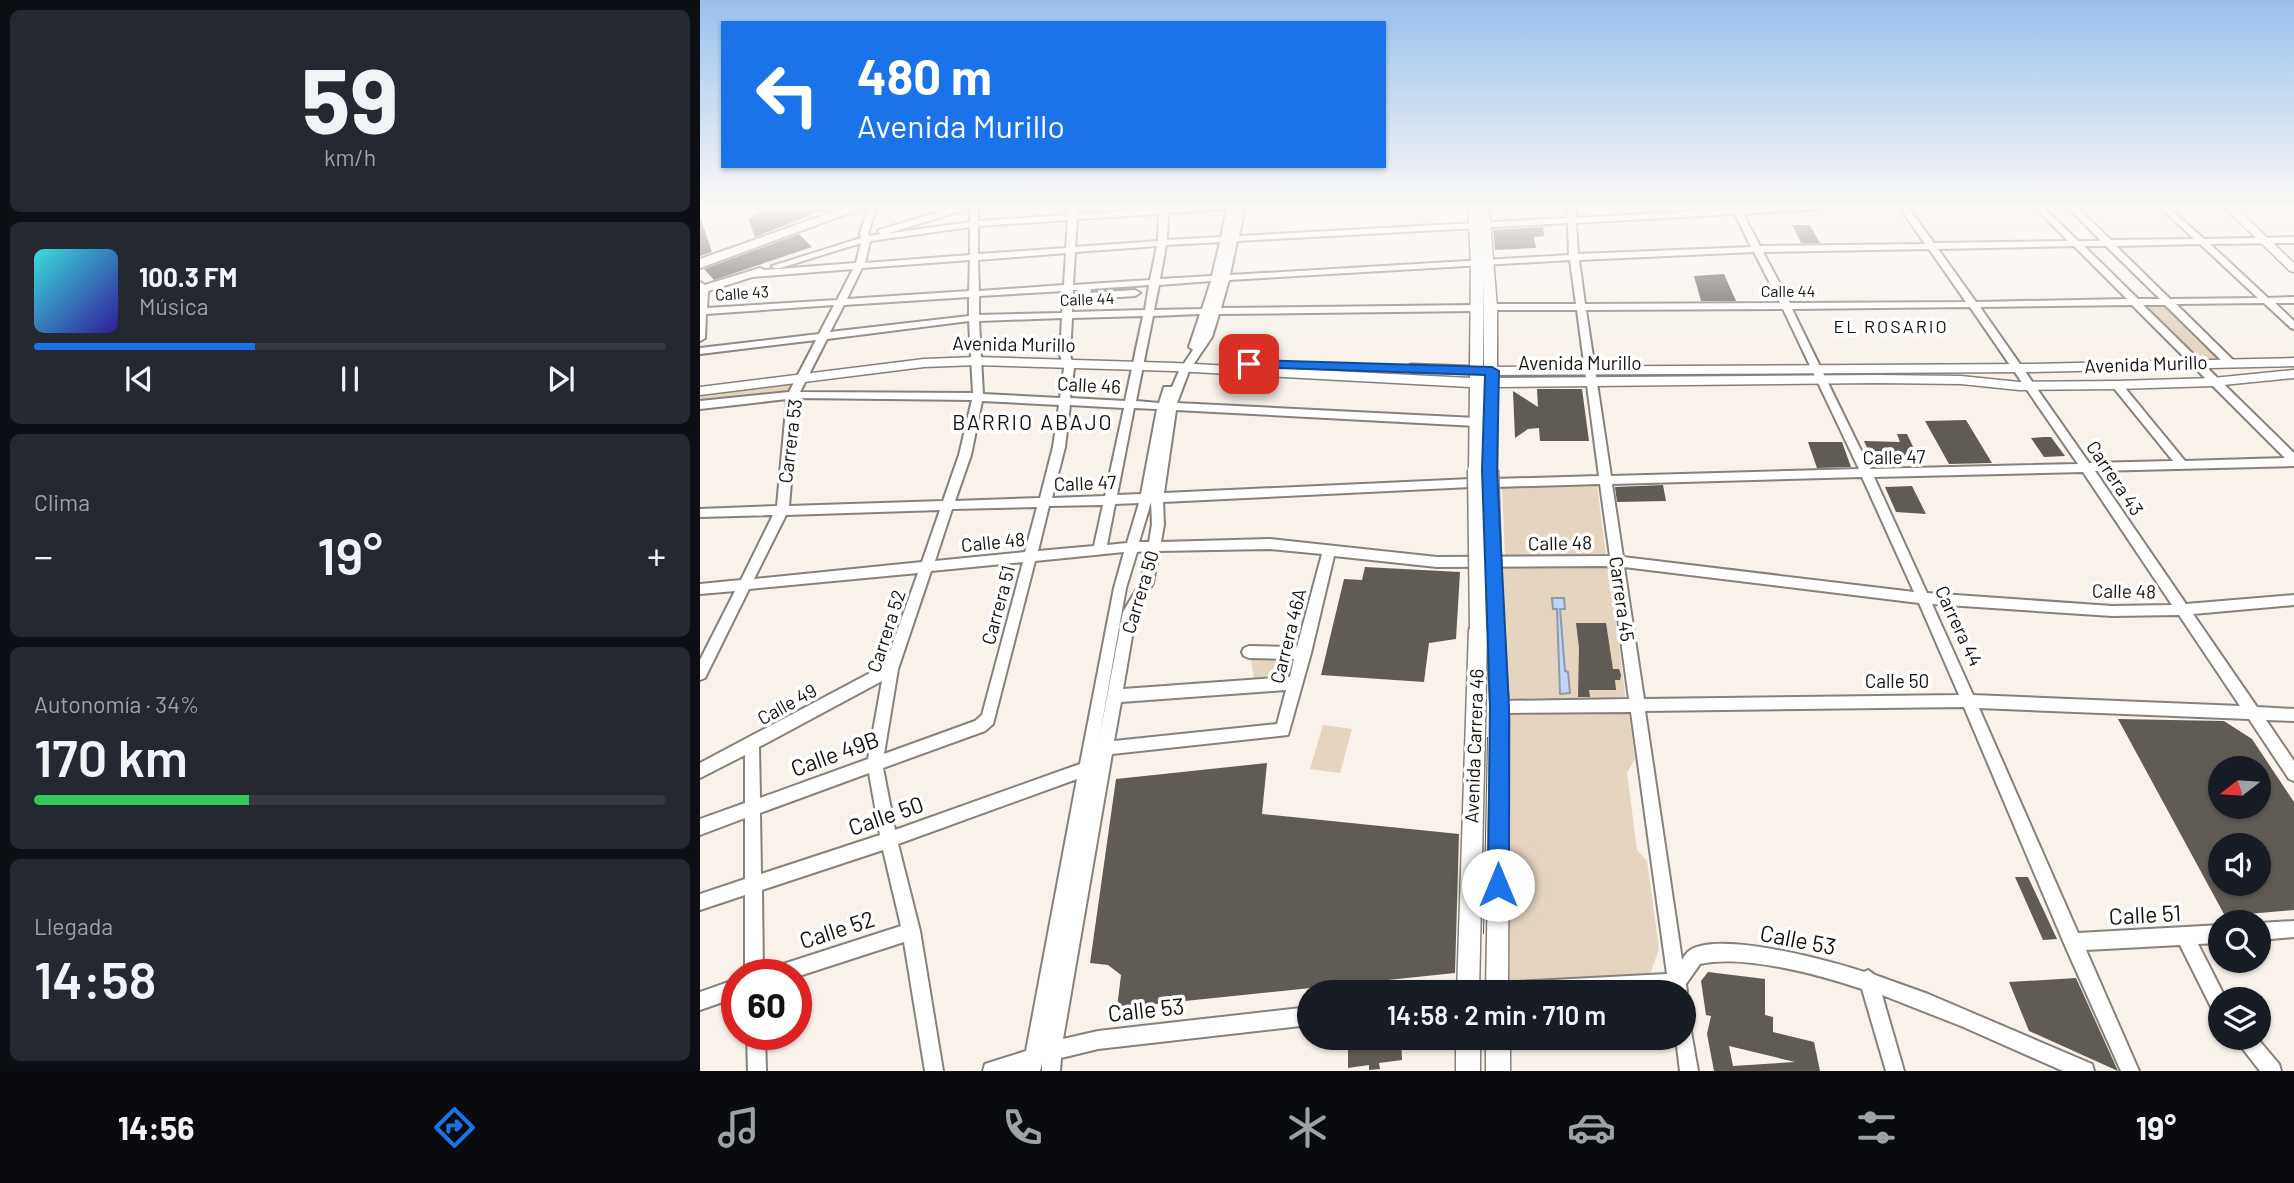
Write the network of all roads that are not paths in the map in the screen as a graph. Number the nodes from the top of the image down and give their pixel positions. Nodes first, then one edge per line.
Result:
1 (722, 256) edge
2 (811, 256) edge
3 (862, 256) edge
4 (975, 256) joint
5 (1072, 256) edge
6 (1159, 256) edge
7 (1225, 256) edge
8 (1483, 256) edge
9 (1597, 256) edge
10 (1760, 256) edge
11 (1939, 256) edge
12 (2089, 256) edge
13 (2123, 256) edge
14 (2218, 256) edge
15 (2281, 256) edge
16 (1574, 257) junction
17 (1484, 262) junction
18 (700, 264) edge
19 (860, 264) junction
20 (2294, 269) edge
21 (752, 274) junction
22 (1220, 279) junction
23 (1154, 283) junction
24 (1087, 285) junction
25 (702, 287) edge
26 (1069, 287) junction
27 (1135, 292) dead end
28 (974, 294) junction
29 (2169, 300) junction
30 (2265, 300) junction
31 (2294, 300) edge
32 (2135, 301) junction
33 (840, 302) junction
34 (1973, 304) junction
35 (1581, 306) junction
36 (1492, 307) junction
37 (1786, 307) junction
38 (1476, 308) junction
39 (702, 311) junction
40 (1210, 311) junction
41 (1149, 312) junction
42 (1069, 315) junction
43 (974, 318) junction
44 (2294, 327) edge
45 (823, 336) junction
46 (700, 338) edge
47 (700, 351) edge
48 (977, 359) junction
49 (1067, 361) junction
50 (2294, 362) edge
51 (1140, 363) junction
52 (2231, 364) junction
53 (1184, 365) junction
54 (2196, 365) junction
55 (2018, 368) junction
56 (1820, 373) junction
57 (804, 374) junction
58 (2294, 374) edge
59 (1475, 377) junction
60 (1591, 377) junction
61 (1492, 382) junction
62 (2213, 382) junction
63 (2117, 385) junction
64 (700, 386) edge
65 (2031, 386) junction
66 (700, 391) edge
67 (793, 395) junction
68 (978, 397) junction
69 (1064, 400) junction
70 (1131, 404) junction
71 (700, 405) edge
72 (1167, 406) junction
73 (1476, 422) junction
74 (2294, 461) edge
75 (2183, 466) junction
76 (2085, 469) junction
77 (1483, 472) junction
78 (1868, 475) junction
79 (1605, 480) junction
80 (1152, 498) junction
81 (1110, 500) junction
82 (1044, 502) junction
83 (947, 505) junction
84 (783, 508) junction
85 (700, 513) edge
86 (1137, 531) junction
87 (1156, 532) junction
88 (1099, 551) junction
89 (1329, 551) junction
90 (1153, 552) junction
91 (1129, 553) junction
92 (1030, 558) junction
93 (1617, 561) junction
94 (1471, 563) junction
95 (1498, 563) junction
96 (928, 568) junction
97 (744, 585) junction
98 (700, 589) edge
99 (1923, 598) junction
100 (2294, 600) edge
101 (2181, 610) junction
102 (1486, 629) junction
103 (1249, 652) dead end
104 (1304, 653) junction
105 (891, 669) junction
106 (700, 674) edge
107 (1499, 674) junction
108 (1476, 677) junction
109 (1296, 683) junction
110 (1115, 696) junction
111 (1970, 701) junction
112 (1637, 705) junction
113 (1500, 707) junction
114 (2253, 714) junction
115 (2294, 715) edge
116 (985, 723) joint
117 (752, 745) junction
118 (1107, 748) junction
119 (875, 763) junction
120 (1086, 769) junction
121 (700, 771) edge
122 (2294, 774) edge
123 (753, 808) junction
124 (700, 827) edge
125 (889, 840) junction
126 (753, 884) junction
127 (700, 902) edge
128 (2294, 929) edge
129 (911, 931) junction
130 (2271, 931) edge
131 (2208, 935) edge
132 (2185, 936) junction
133 (2072, 942) junction
134 (754, 959) edge
135 (812, 964) edge
136 (1868, 979) junction
137 (1468, 980) edge
138 (1497, 980) edge
139 (1676, 980) edge
140 (1681, 980) edge
141 (2210, 987) edge
142 (721, 994) edge
143 (700, 1001) edge
144 (1297, 1017) edge
145 (756, 1050) edge
146 (1468, 1050) edge
147 (1498, 1050) edge
148 (1686, 1050) edge
149 (2255, 1050) edge
150 (1052, 1051) junction
151 (1032, 1064) edge
152 (757, 1071) edge
153 (934, 1071) edge
154 (992, 1071) edge
155 (1051, 1071) edge
156 (1468, 1071) edge
157 (1498, 1071) edge
158 (1689, 1071) edge
159 (1895, 1071) edge
160 (2085, 1071) edge
161 (2130, 1071) edge
162 (2272, 1071) edge

1 - 18 highway
2 - 21 street
3 - 19 street, Carrera 53
4 - 19 street
4 - 28 street, Carrera 52
5 - 26 street, Carrera 51
6 - 23 street
7 - 22 street, Carrera 50
8 - 17 main road, Avenida Carrera 46
9 - 16 street, Calle 43
10 - 37 street, Carrera 44
11 - 34 street, Carrera 43
12 - 32 street
13 - 29 street
14 - 30 street
15 - 20 main road
16 - 17 street, Calle 43
16 - 35 street, Carrera 45
17 - 22 street, Calle 43
17 - 36 main road, Avenida Carrera 46
17 - 38 main road, Avenida Carrera 46
19 - 21 street
19 - 33 street, Carrera 53
21 - 25 street
22 - 23 street, Calle 43
22 - 40 street, Carrera 50
23 - 24 street, Calle 43
23 - 41 street
24 - 26 street, Calle 43
24 - 27 street
25 - 39 street
26 - 28 street, Calle 43
26 - 42 street, Carrera 51
28 - 33 street, Calle 43
28 - 43 street, Carrera 52
29 - 30 street, Calle 44
29 - 32 street, Calle 44
29 - 52 street
30 - 31 street, Calle 44
30 - 44 street
32 - 34 street, Calle 44
32 - 54 street
33 - 39 street, Calle 43
33 - 45 street, Carrera 53
34 - 37 street, Calle 44
34 - 55 street, Carrera 43
35 - 36 street, Calle 44
35 - 37 street, Calle 44
35 - 60 street, Carrera 45
36 - 61 main road, Avenida Carrera 46
37 - 56 street, Carrera 44
38 - 40 street, Calle 44
38 - 59 main road, Avenida Carrera 46
39 - 46 street
40 - 41 street, Calle 44
40 - 53 street, Carrera 50
41 - 42 street, Calle 44
41 - 51 street
42 - 43 street, Calle 44
42 - 49 street, Carrera 51
43 - 45 street, Calle 44
43 - 48 street, Carrera 52
45 - 47 street, Calle 44
45 - 57 street, Carrera 53
48 - 49 main road, Avenida Murillo
48 - 57 main road, Avenida Murillo
48 - 68 street, Carrera 52
49 - 51 main road, Avenida Murillo
49 - 69 street, Carrera 51
50 - 52 main road, Avenida Murillo
51 - 53 main road, Avenida Murillo
51 - 70 street
52 - 54 main road, Avenida Murillo
53 - 59 main road, Avenida Murillo
53 - 72 street, Carrera 50
54 - 55 main road, Avenida Murillo
54 - 62 street
55 - 56 main road, Avenida Murillo
55 - 65 street, Carrera 43
56 - 60 main road, Avenida Murillo
56 - 65 main road, Avenida Murillo
56 - 78 street, Carrera 44
57 - 64 main road, Avenida Murillo
57 - 66 main road, Avenida Murillo
57 - 67 street, Carrera 53
58 - 62 main road, Avenida Murillo
59 - 61 main road, Avenida Murillo
59 - 73 main road, Avenida Carrera 46
60 - 61 main road, Avenida Murillo
60 - 61 main road, Avenida Murillo
60 - 79 street, Carrera 45
61 - 77 main road, Avenida Carrera 46
62 - 63 main road, Avenida Murillo
62 - 74 street
63 - 65 main road, Avenida Murillo
63 - 75 street
65 - 76 street, Carrera 43
67 - 68 street, Calle 46
67 - 71 street, Calle 46
67 - 84 street, Carrera 53
68 - 69 street, Calle 46
68 - 83 street, Carrera 52
69 - 70 street, Calle 46
69 - 82 street, Carrera 51
70 - 72 street, Calle 46
70 - 81 street
72 - 73 street, Calle 46
72 - 80 street, Carrera 50
73 - 77 main road, Avenida Carrera 46
74 - 75 street, Calle 47
75 - 76 street, Calle 47
76 - 78 street, Calle 47
76 - 101 street, Carrera 43
77 - 79 street, Calle 47
77 - 80 street, Calle 47
77 - 94 street
77 - 95 street
77 - 102 main road, Avenida Carrera 46, bridge
78 - 79 street, Calle 47
78 - 99 street, Carrera 44
79 - 93 street, Carrera 45
80 - 81 street, Calle 47
80 - 86 street, Carrera 50
80 - 87 street, Carrera 50
81 - 82 street, Calle 47
81 - 88 street
82 - 83 street, Calle 47
82 - 92 street, Carrera 51
83 - 84 street, Calle 47
83 - 96 street, Carrera 52
84 - 85 street, Calle 47
84 - 97 street, Carrera 53
86 - 87 street
86 - 91 street, Carrera 50
87 - 90 street, Carrera 50
88 - 91 street, Calle 48
88 - 92 street, Calle 48
89 - 90 street, Calle 48
89 - 94 street, Calle 48
89 - 104 street, Carrera 46A
90 - 91 street, Calle 48
90 - 110 street, Carrera 50
91 - 120 street, Carrera 50
92 - 96 street, Calle 48
92 - 116 street, Carrera 51
93 - 95 street, Calle 48
93 - 99 street, Calle 48
93 - 112 street, Carrera 45
94 - 95 street, Calle 48
94 - 108 street
95 - 107 street
96 - 97 street, Calle 48
96 - 105 street, Carrera 52
97 - 98 street, Calle 48
97 - 106 street, Carrera 53
99 - 101 street, Calle 48
99 - 111 street, Carrera 44
100 - 101 street, Calle 48
101 - 114 street, Carrera 43
102 - 107 main road, Avenida Carrera 46
102 - 108 main road, Avenida Carrera 46
103 - 104 street
104 - 109 street, Carrera 46A
105 - 117 street, Calle 49
105 - 119 street, Carrera 52
107 - 113 main road, Avenida Carrera 46
108 - 137 main road, Avenida Carrera 46
109 - 110 street
109 - 118 street, Carrera 46A
110 - 118 street, Carrera 50
111 - 112 street, Calle 50
111 - 114 street, Calle 50
111 - 133 street, Carrera 44
112 - 113 street, Calle 50
112 - 139 street, Carrera 45
113 - 138 main road, Avenida Carrera 46
114 - 115 street, Calle 50
114 - 122 street, Carrera 43
116 - 119 street, Calle 49B
117 - 121 street, Calle 49
117 - 123 street
118 - 150 street, Carrera 50
119 - 123 street, Calle 49B
119 - 125 street, Carrera 52
120 - 125 street, Calle 50
120 - 151 street, Carrera 50
123 - 124 street, Calle 49B
123 - 126 street
125 - 126 street, Calle 50
125 - 129 street, Carrera 52
126 - 127 street, Calle 50
126 - 134 street
128 - 130 street
129 - 135 street, Calle 52
129 - 153 street, Carrera 52
131 - 132 street, Calle 51
132 - 133 street, Calle 51
132 - 141 street
133 - 161 street, Carrera 44
136 - 140 street, Calle 53
136 - 159 street
136 - 160 street, Calle 53
142 - 143 street
144 - 150 street, Calle 53
145 - 152 street
146 - 156 main road
147 - 157 main road
148 - 158 street
149 - 162 street
150 - 151 street, Calle 53
150 - 155 street, Carrera 50
151 - 154 street, Calle 53

